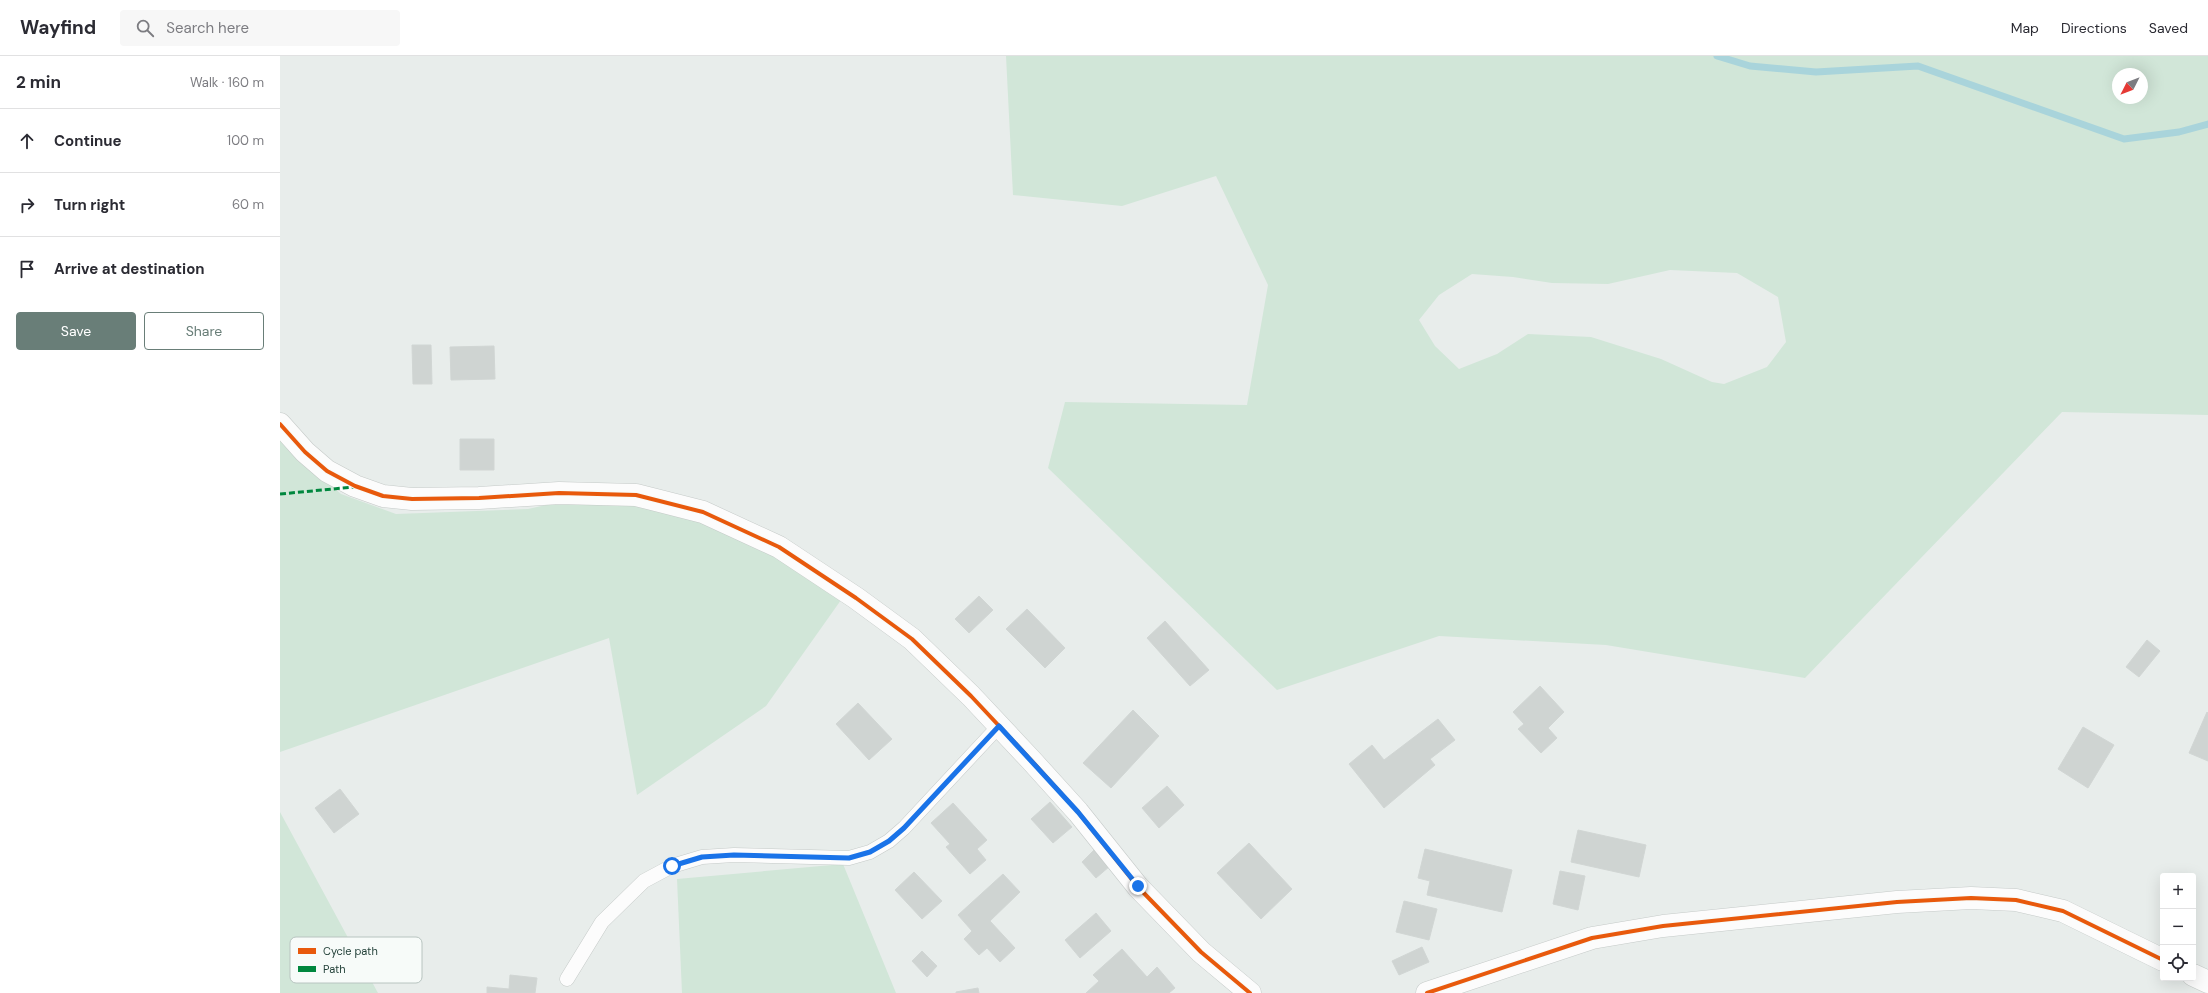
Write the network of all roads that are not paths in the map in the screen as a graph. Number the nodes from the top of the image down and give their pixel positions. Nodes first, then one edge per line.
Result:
1 (280, 424) edge
2 (999, 726) junction
3 (2160, 959) edge
4 (2196, 976) edge
5 (567, 979) dead end
6 (2208, 982) edge
7 (1250, 993) edge
8 (1426, 993) edge

1 - 2 street
2 - 5 lane
2 - 7 street
3 - 8 street
4 - 6 street

